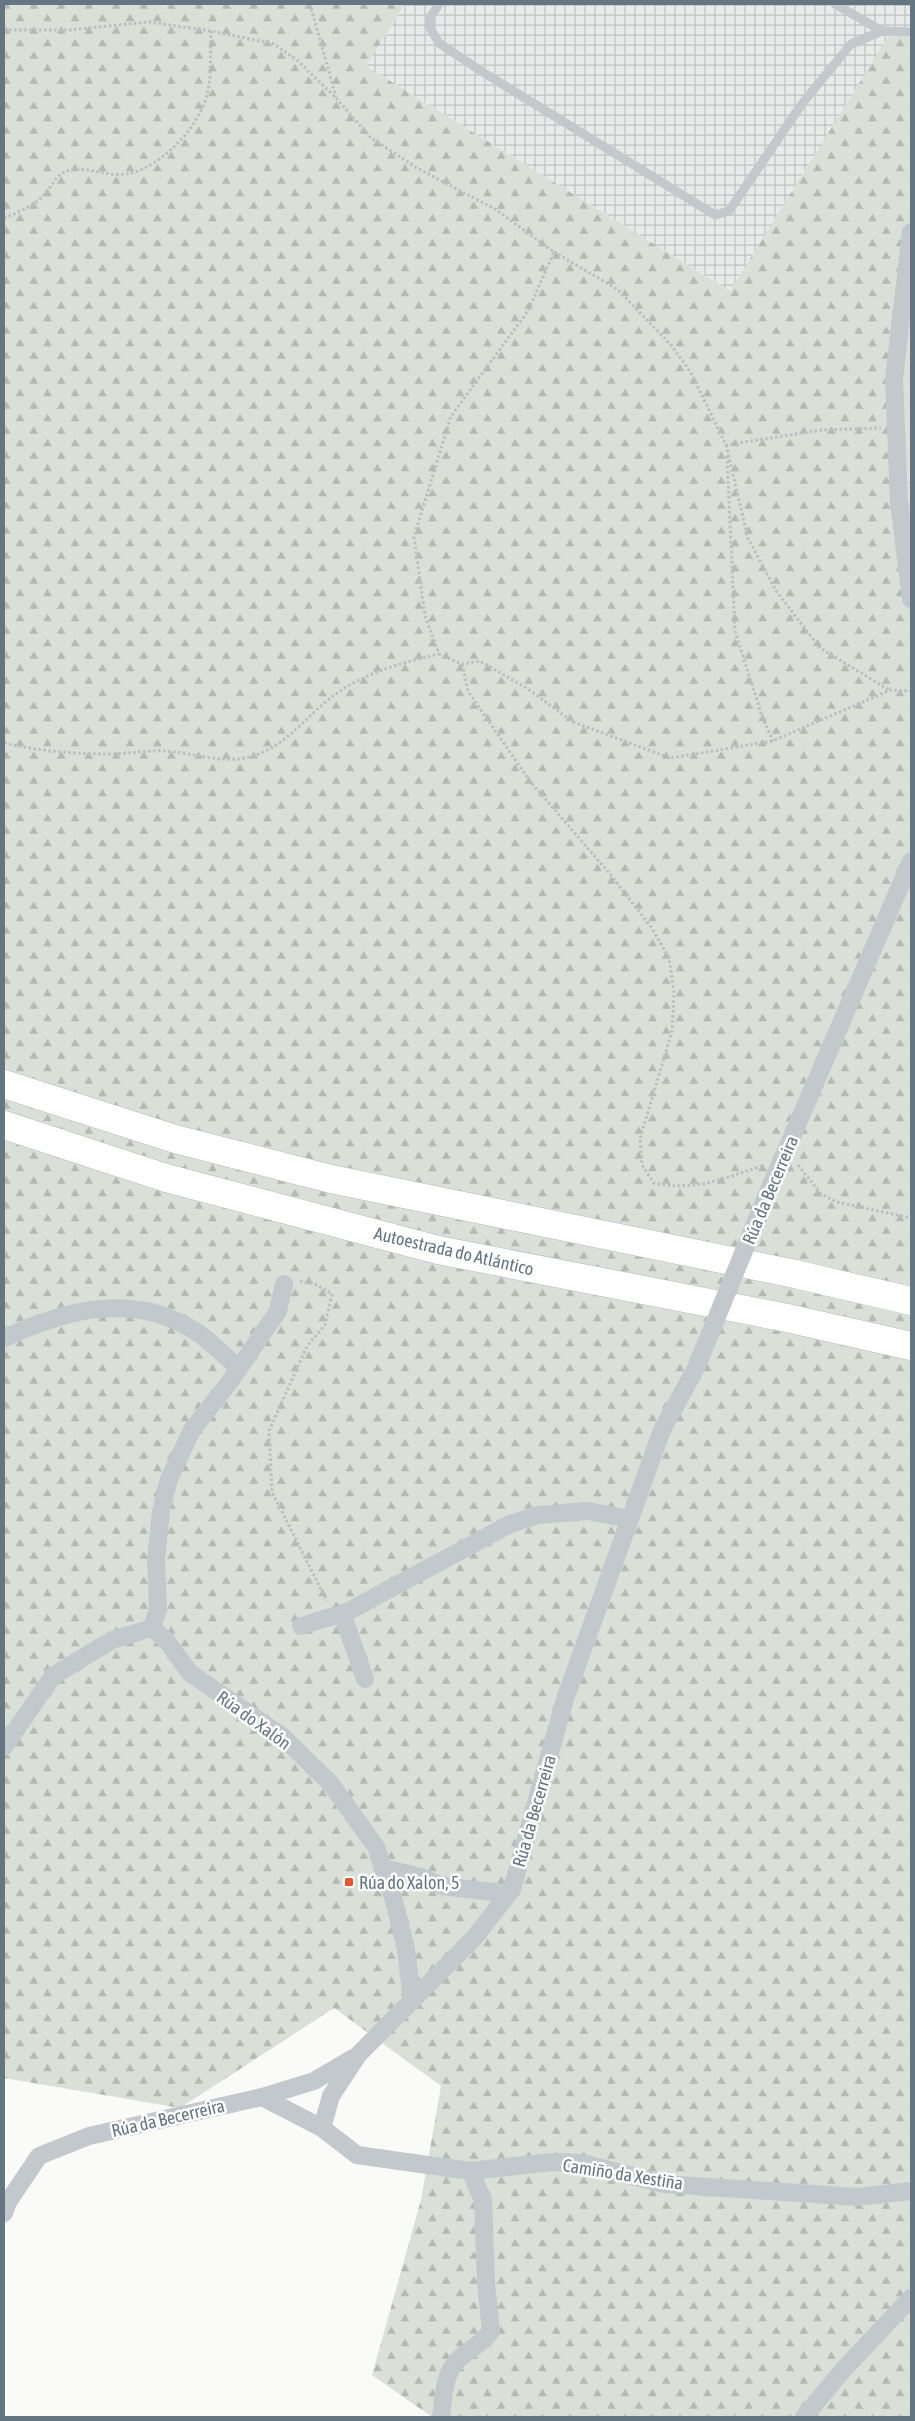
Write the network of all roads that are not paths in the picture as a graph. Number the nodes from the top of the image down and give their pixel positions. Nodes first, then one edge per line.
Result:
1 (439, 4) edge
2 (834, 4) edge
3 (882, 31) junction
4 (911, 32) edge
5 (911, 232) edge
6 (911, 599) edge
7 (911, 860) edge
8 (4, 1084) edge
9 (4, 1125) edge
10 (284, 1284) road end
11 (911, 1301) edge
12 (4, 1338) edge
13 (911, 1346) edge
14 (239, 1368) junction
15 (630, 1519) junction
16 (338, 1614) junction
17 (301, 1626) dead end
18 (152, 1628) junction
19 (365, 1678) dead end
20 (4, 1747) edge
21 (383, 1868) junction
22 (508, 1894) junction
23 (412, 2001) junction
24 (358, 2055) junction
25 (262, 2097) junction
26 (322, 2128) junction
27 (470, 2171) junction
28 (911, 2191) edge
29 (4, 2213) edge
30 (911, 2298) edge
31 (441, 2417) edge
32 (804, 2417) edge

1 - 3 lane
2 - 3 lane
3 - 4 lane
5 - 6 street
7 - 15 street, Rúa da Becerreira, bridge
8 - 11 highway
9 - 13 highway, Autoestrada do Atlántico
10 - 14 street
12 - 14 street
14 - 18 street
15 - 16 street
15 - 22 street, Rúa da Becerreira
16 - 17 street
16 - 19 street
18 - 20 street
18 - 21 street, Rúa do Xalón
21 - 22 street
21 - 23 street, Rúa do Xalón
22 - 23 street, Rúa da Becerreira
23 - 24 street, Rúa da Becerreira
24 - 25 street, Rúa da Becerreira
24 - 26 street, Rúa da Becerreira
25 - 26 street, Camiño da Xestiña
25 - 29 street, Rúa da Becerreira
26 - 27 street, Camiño da Xestiña
27 - 28 street, Camiño da Xestiña
27 - 31 street
30 - 32 street

